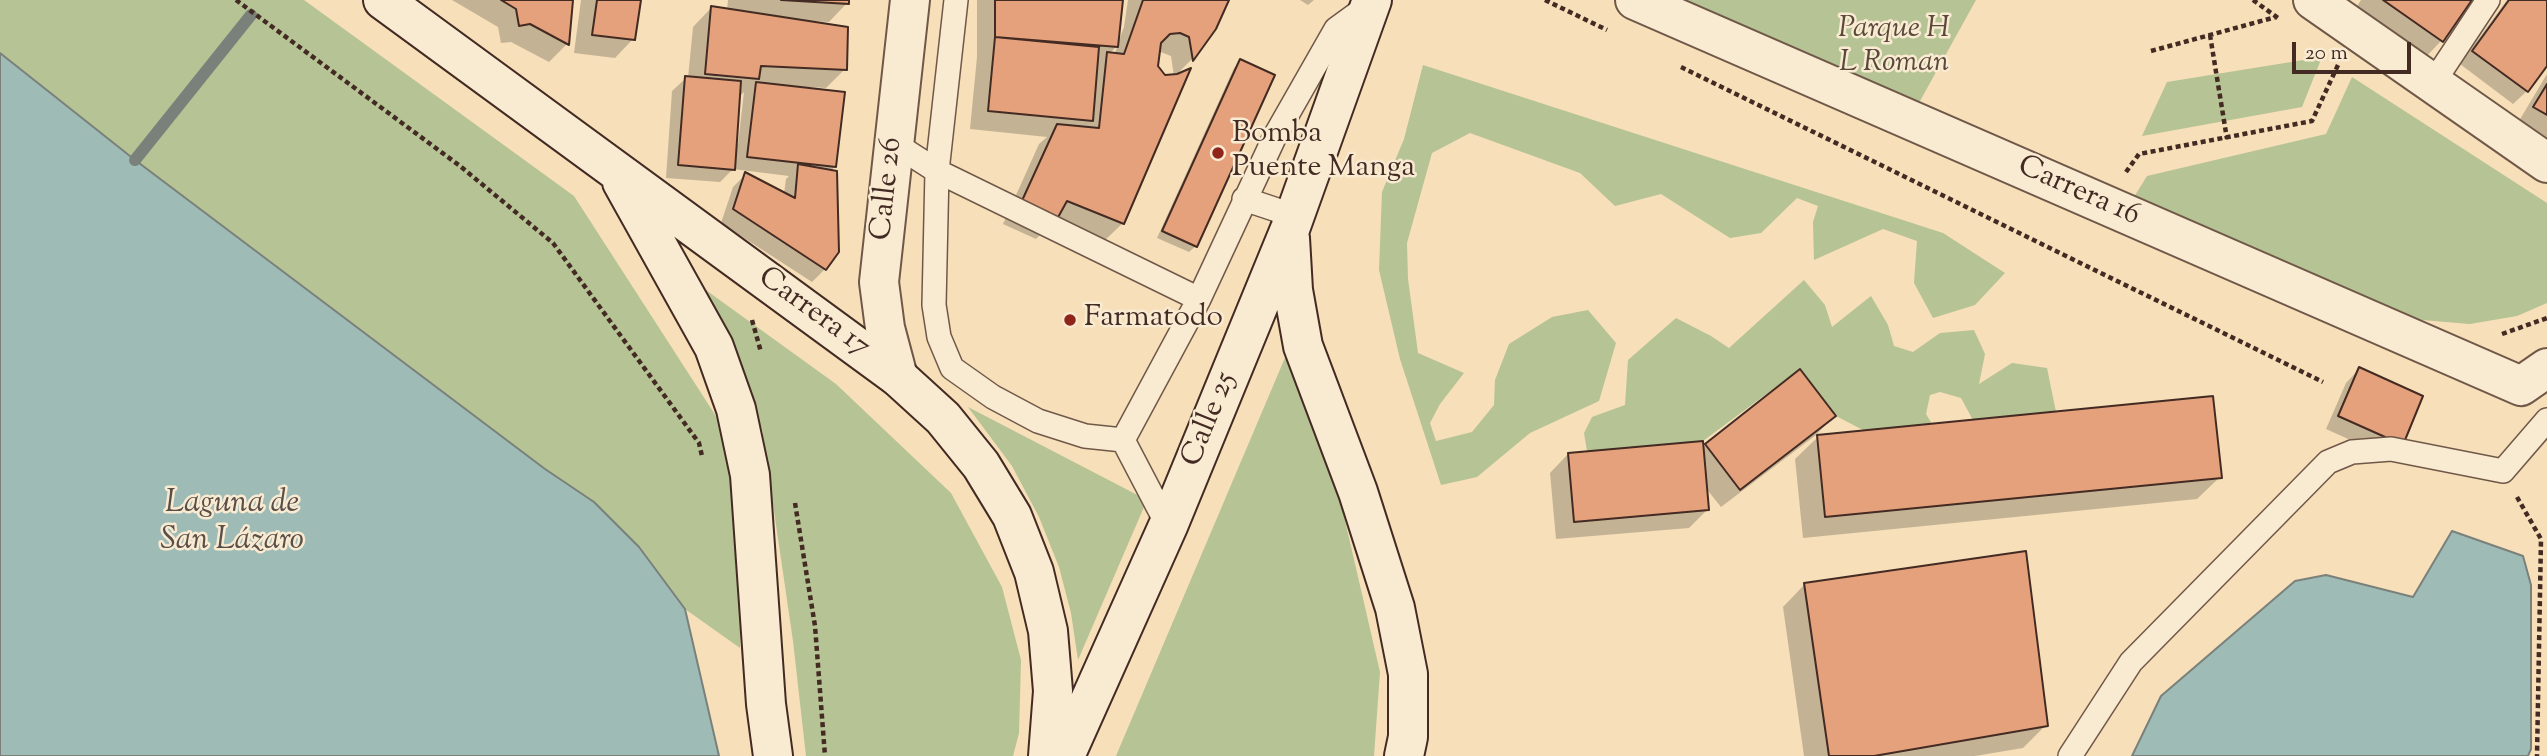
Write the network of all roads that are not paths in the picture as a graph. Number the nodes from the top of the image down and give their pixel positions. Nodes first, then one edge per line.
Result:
1 (383, 0) edge
2 (910, 0) edge
3 (956, 0) edge
4 (1635, 0) edge
5 (2314, 0) edge
6 (2488, 0) edge
7 (1371, 2) edge
8 (2433, 83) junction
9 (895, 144) junction
10 (2547, 163) edge
11 (614, 168) junction
12 (937, 171) junction
13 (1244, 199) junction
14 (1292, 222) junction
15 (1199, 299) junction
16 (898, 377) junction
17 (2534, 377) edge
18 (2547, 420) edge
19 (1123, 440) junction
20 (1168, 526) junction
21 (773, 756) edge
22 (1048, 756) edge
23 (1065, 756) edge
24 (1404, 756) edge
25 (2070, 756) edge

1 - 11 main road, Carrera 17
2 - 9 main road, Calle 26
3 - 12 lane
4 - 17 main road, Carrera 16
5 - 8 main road
6 - 8 lane
7 - 13 lane
7 - 14 main road, Calle 25
8 - 10 main road
9 - 12 lane
9 - 16 main road, Calle 26
11 - 16 main road, Carrera 17
11 - 21 main road
12 - 15 lane
12 - 19 lane
13 - 14 lane
13 - 15 lane
14 - 20 main road, Calle 25
14 - 24 main road
15 - 19 lane
16 - 22 main road, Carrera 17
18 - 25 lane
19 - 20 lane
20 - 23 main road, Calle 25

